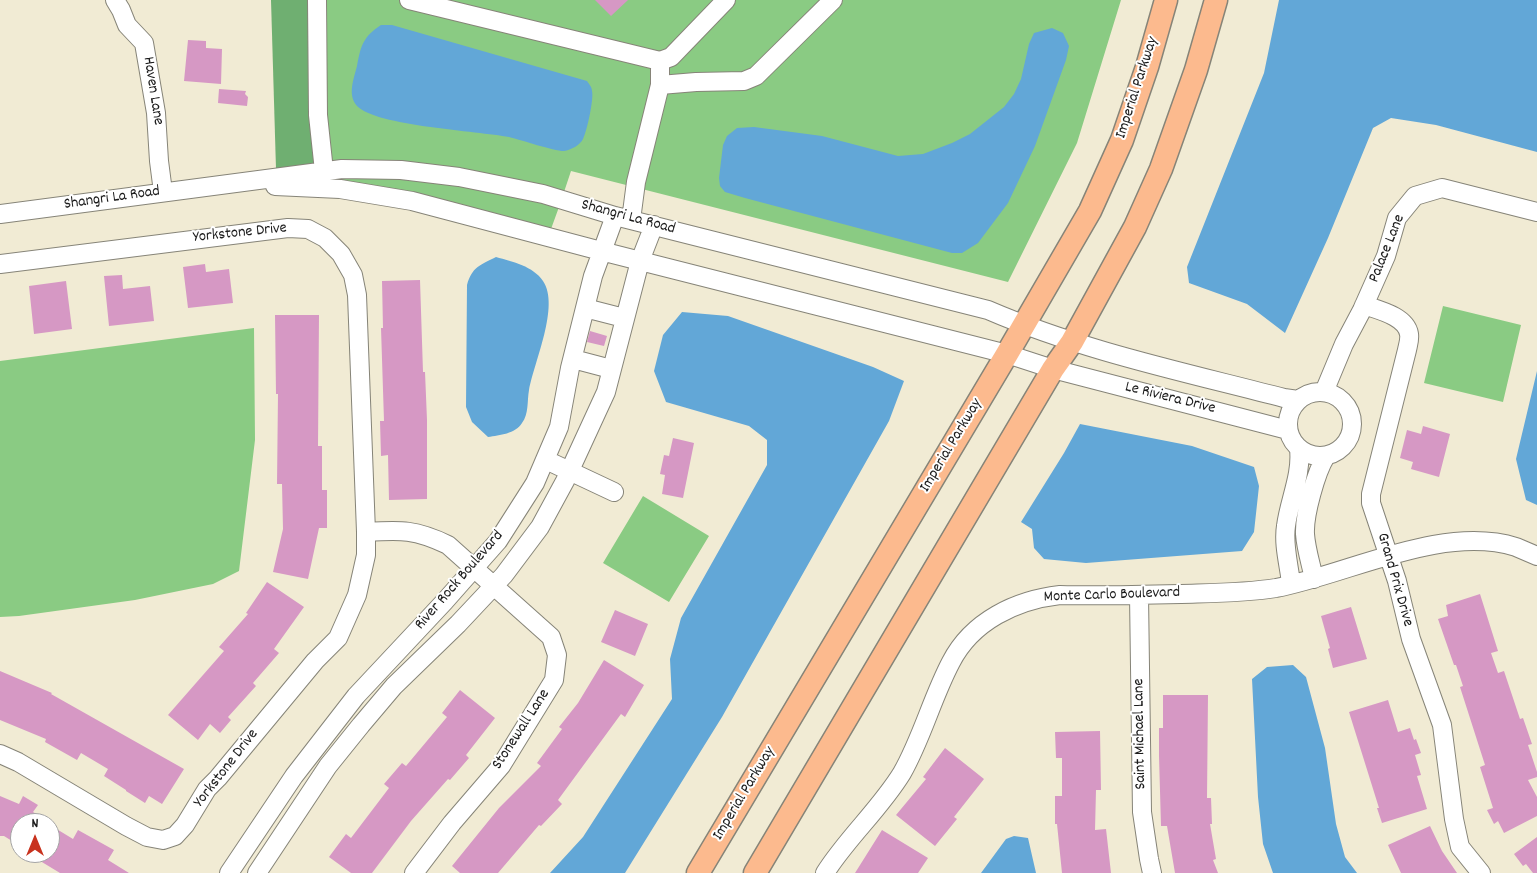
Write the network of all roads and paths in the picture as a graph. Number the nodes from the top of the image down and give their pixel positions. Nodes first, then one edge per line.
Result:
1 (115, 0) edge
2 (317, 0) edge
3 (409, 0) edge
4 (726, 0) edge
5 (833, 0) edge
6 (1166, 0) edge
7 (1216, 0) edge
8 (660, 62) junction
9 (660, 85) junction
10 (324, 172) junction
11 (224, 184) junction
12 (163, 192) junction
13 (1537, 212) edge
14 (0, 214) edge
15 (623, 218) junction
16 (654, 226) junction
17 (601, 251) junction
18 (640, 261) junction
19 (0, 264) edge
20 (1364, 305) junction
21 (585, 308) junction
22 (624, 318) junction
23 (1023, 325) junction
24 (1072, 342) junction
25 (1007, 354) junction
26 (573, 359) junction
27 (611, 369) junction
28 (1053, 369) junction
29 (1255, 391) junction
30 (1324, 392) junction
31 (1298, 400) junction
32 (1247, 419) junction
33 (1288, 430) junction
34 (1299, 450) junction
35 (1326, 456) junction
36 (546, 460) junction
37 (570, 471) junction
38 (614, 492) dead end
39 (366, 532) junction
40 (1389, 556) junction
41 (1537, 556) edge
42 (474, 568) junction
43 (1314, 579) junction
44 (1291, 584) junction
45 (495, 585) junction
46 (1139, 595) junction
47 (0, 754) edge
48 (229, 873) edge
49 (256, 873) edge
50 (414, 873) edge
51 (698, 873) edge
52 (755, 873) edge
53 (825, 873) edge
54 (1152, 873) edge
55 (1481, 873) edge

1 - 12 street, Haven Lane
2 - 10 street
3 - 8 street
4 - 8 street
5 - 9 street
6 - 23 main road, Imperial Parkway
7 - 24 main road
8 - 9 street, River Rock Boulevard
9 - 15 street, River Rock Boulevard
10 - 11 street, Shangri La Road
10 - 15 street, Shangri La Road
11 - 12 street, Shangri La Road
11 - 17 street, Shangri La Road
12 - 14 street, Shangri La Road
13 - 20 street, Palace Lane
15 - 16 street, Shangri La Road
15 - 17 street, River Rock Boulevard
16 - 18 street, River Rock Boulevard
16 - 23 street, Shangri La Road
17 - 18 street, Shangri La Road
17 - 21 street, River Rock Boulevard
18 - 22 street, River Rock Boulevard
18 - 25 street, Shangri La Road
19 - 39 street, Yorkstone Drive
20 - 30 street, Palace Lane
20 - 40 street, Grand Prix Drive
21 - 22 street
21 - 26 street, River Rock Boulevard
22 - 27 street, River Rock Boulevard
23 - 24 street, Shangri La Road
23 - 25 main road, Imperial Parkway
24 - 28 main road
24 - 29 street, Le Riviera Drive
25 - 28 street, Le Riviera Drive
25 - 51 main road, Imperial Parkway
26 - 27 street
26 - 36 street, River Rock Boulevard
27 - 37 street, River Rock Boulevard
28 - 32 street, Le Riviera Drive
28 - 52 main road
29 - 31 street, Le Riviera Drive
29 - 32 street
30 - 31 street, Le Riviera Drive
30 - 35 street
31 - 33 street
32 - 33 street, Le Riviera Drive
33 - 34 street
34 - 35 street
34 - 44 street
35 - 43 street
36 - 37 street
36 - 42 street, River Rock Boulevard
37 - 38 street
37 - 45 street, River Rock Boulevard
39 - 42 street
39 - 47 street, Yorkstone Drive
40 - 41 street, Monte Carlo Boulevard
40 - 43 street, Monte Carlo Boulevard
40 - 55 street, Grand Prix Drive
42 - 45 street
42 - 48 street, River Rock Boulevard
43 - 44 street, Monte Carlo Boulevard
44 - 46 street, Monte Carlo Boulevard
45 - 49 street, River Rock Boulevard
45 - 50 street, Stonewall Lane
46 - 53 street, Monte Carlo Boulevard
46 - 54 street, Saint Michael Lane

